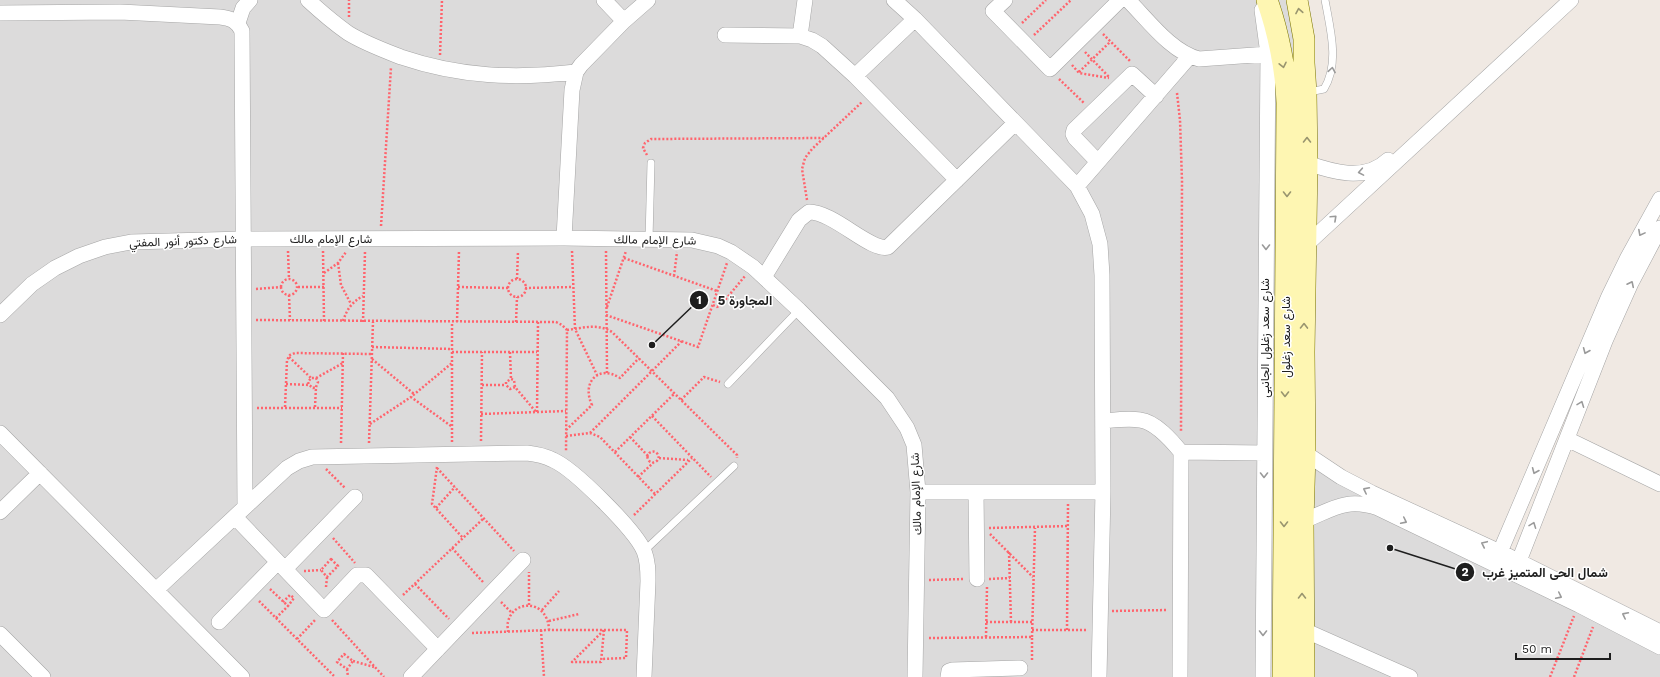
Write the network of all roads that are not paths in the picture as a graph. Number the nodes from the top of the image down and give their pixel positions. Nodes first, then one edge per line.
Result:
1 (250, 0) edge
2 (308, 0) edge
3 (604, 0) edge
4 (648, 0) edge
5 (805, 0) edge
6 (894, 0) edge
7 (1005, 0) edge
8 (1120, 0) edge
9 (1128, 0) edge
10 (1259, 0) edge
11 (1267, 0) edge
12 (1297, 0) edge
13 (1325, 0) edge
14 (1557, 0) edge
15 (1571, 0) edge
16 (119, 6) edge
17 (0, 13) edge
18 (915, 19) junction
19 (624, 21) junction
20 (238, 23) junction
21 (725, 35) dead end
22 (800, 36) junction
23 (1268, 54) junction
24 (1189, 57) junction
25 (576, 72) junction
26 (855, 76) junction
27 (1306, 93) junction
28 (1156, 96) junction
29 (1015, 123) junction
30 (1098, 162) junction
31 (651, 163) road end
32 (1307, 163) junction
33 (957, 180) junction
34 (1077, 186) junction
35 (1660, 199) edge
36 (1660, 228) edge
37 (244, 238) junction
38 (568, 238) junction
39 (649, 239) junction
40 (1306, 245) junction
41 (764, 277) junction
42 (799, 310) junction
43 (0, 315) edge
44 (1295, 352) junction
45 (728, 384) road end
46 (1103, 421) junction
47 (0, 433) edge
48 (1567, 440) junction
49 (1181, 452) junction
50 (1264, 453) junction
51 (1305, 453) junction
52 (734, 466) road end
53 (40, 473) junction
54 (1660, 484) edge
55 (918, 492) junction
56 (976, 492) junction
57 (1103, 492) junction
58 (355, 497) road end
59 (0, 512) edge
60 (240, 512) junction
61 (1303, 521) junction
62 (644, 551) junction
63 (1500, 552) junction
64 (523, 560) road end
65 (1519, 561) junction
66 (281, 566) junction
67 (982, 579) road end
68 (156, 590) junction
69 (219, 622) dead end
70 (1304, 630) junction
71 (1660, 632) edge
72 (0, 634) edge
73 (1660, 647) edge
74 (438, 649) junction
75 (1026, 668) road end
76 (43, 677) edge
77 (242, 677) edge
78 (411, 677) edge
79 (644, 677) edge
80 (915, 677) edge
81 (948, 677) edge
82 (1099, 677) edge
83 (1180, 677) edge
84 (1263, 677) edge
85 (1283, 677) edge
86 (1304, 677) edge
87 (1410, 677) edge

1 - 20 street
2 - 25 street
3 - 19 street
4 - 19 street
5 - 22 street
6 - 18 street
7 - 8 street
9 - 24 street
10 - 23 street, شارع سعد زغلول الجانبى
11 -> 44 main road, شارع سعد زغلول
27 -> 12 main road, شارع سعد زغلول
27 -> 13 lane
14 -> 32 street
40 -> 15 street
16 - 17 street
16 - 20 street
18 - 26 street
18 - 29 street
19 - 25 street
20 - 37 street
21 - 22 street
22 - 26 street
23 - 24 street
23 -> 50 street, شارع سعد زغلول الجانبى
24 - 28 street
25 - 38 street
26 - 33 street
32 -> 27 main road, شارع سعد زغلول
28 - 30 street
28 - 30 street
29 - 33 street
29 - 34 street
30 - 34 street
31 - 39 lane
32 - 40 main road, شارع سعد زغلول
33 - 41 street
34 - 46 street
35 -> 63 street
48 -> 36 street
37 - 38 street, شارع الإمام مالك
37 - 43 street, شارع دكتور أنور المفتي
37 - 60 street
38 - 39 street, شارع الإمام مالك
39 - 41 street, شارع الإمام مالك
44 -> 40 main road, شارع سعد زغلول
41 - 42 street, شارع الإمام مالك
42 - 45 lane
42 - 55 street, شارع الإمام مالك
44 - 51 main road, شارع سعد زغلول
44 -> 85 main road, شارع سعد زغلول
46 - 49 street
46 - 57 street
47 - 53 street
48 - 54 street
65 -> 48 street
49 - 50 street
49 - 83 street
50 -> 84 street, شارع سعد زغلول الجانبى
51 - 61 main road, شارع سعد زغلول
63 -> 51 street
52 - 62 lane
53 - 59 street
53 - 68 street
55 - 56 street
55 - 80 street, شارع الإمام مالك
56 - 57 street
56 - 67 street
57 - 82 street
58 - 66 street
60 - 62 street
60 - 66 street
60 - 68 street
70 -> 61 main road, شارع سعد زغلول
61 -> 73 street
62 - 79 street
63 - 65 street
64 - 74 street
71 -> 65 street
66 - 69 street
66 - 74 street
68 - 77 street
70 - 86 main road, شارع سعد زغلول
70 - 87 street
72 - 76 street
74 - 78 street
75 - 81 street

